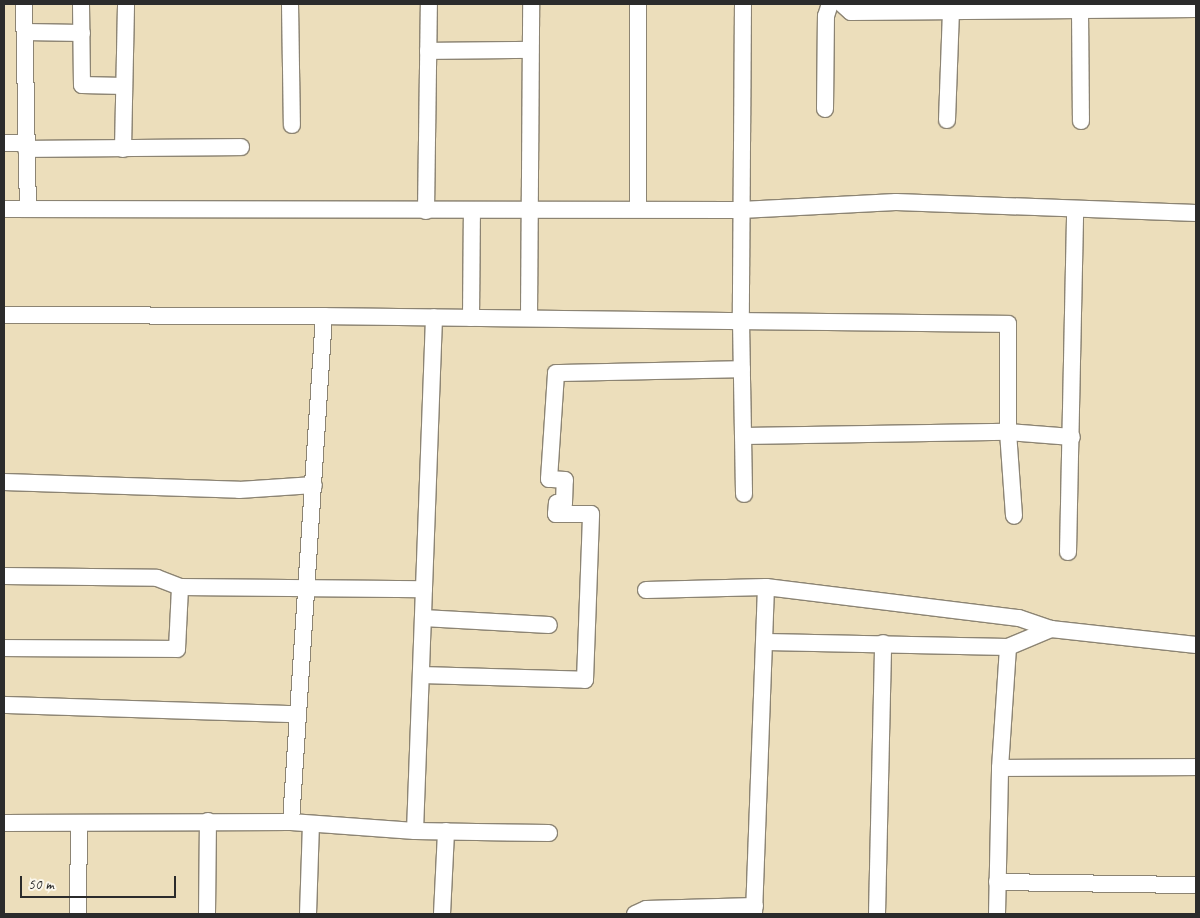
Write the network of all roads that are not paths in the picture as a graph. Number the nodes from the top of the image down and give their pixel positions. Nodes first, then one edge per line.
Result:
1 (24, 4) edge
2 (82, 4) edge
3 (126, 4) edge
4 (290, 4) edge
5 (429, 4) edge
6 (531, 4) edge
7 (638, 4) edge
8 (744, 4) edge
9 (830, 4) edge
10 (842, 4) edge
11 (1147, 6) edge
12 (991, 7) edge
13 (1196, 9) edge
14 (1080, 10) junction
15 (951, 12) junction
16 (24, 32) junction
17 (82, 33) junction
18 (428, 50) junction
19 (530, 50) junction
20 (124, 86) junction
21 (825, 109) dead end
22 (948, 120) dead end
23 (1081, 121) dead end
24 (292, 125) dead end
25 (4, 143) edge
26 (26, 146) junction
27 (241, 147) dead end
28 (123, 149) junction
29 (28, 208) junction
30 (638, 208) junction
31 (4, 209) edge
32 (531, 209) junction
33 (472, 210) junction
34 (741, 210) junction
35 (426, 211) junction
36 (1076, 211) junction
37 (1196, 213) edge
38 (4, 314) edge
39 (324, 316) junction
40 (434, 317) junction
41 (471, 318) junction
42 (529, 318) junction
43 (741, 320) junction
44 (742, 369) junction
45 (1008, 432) junction
46 (743, 436) junction
47 (1072, 437) junction
48 (4, 482) edge
49 (314, 485) junction
50 (744, 494) dead end
51 (1014, 516) dead end
52 (1068, 552) dead end
53 (4, 576) edge
54 (180, 587) junction
55 (766, 587) junction
56 (308, 588) junction
57 (424, 589) junction
58 (646, 590) dead end
59 (423, 618) junction
60 (549, 625) dead end
61 (1051, 629) junction
62 (766, 642) junction
63 (883, 643) junction
64 (1196, 644) edge
65 (1008, 647) junction
66 (4, 648) edge
67 (421, 675) junction
68 (4, 705) edge
69 (296, 714) junction
70 (1196, 767) edge
71 (1000, 768) junction
72 (208, 821) junction
73 (291, 822) junction
74 (4, 823) edge
75 (79, 823) junction
76 (312, 825) junction
77 (415, 831) junction
78 (446, 831) junction
79 (550, 833) dead end
80 (997, 882) junction
81 (1196, 885) edge
82 (755, 910) edge
83 (78, 914) edge
84 (207, 914) edge
85 (308, 914) edge
86 (442, 914) edge
87 (635, 914) edge
88 (877, 914) edge
89 (996, 914) edge

1 - 16 street
2 - 17 street
3 - 20 street
4 - 24 street
5 - 18 street
6 - 19 street
7 - 30 street
8 - 34 street
9 - 21 street
10 - 15 street
11 - 13 street
11 - 14 street
12 - 14 street
12 - 15 street
14 - 23 street
15 - 22 street
16 - 17 street
16 - 26 street
17 - 20 street
18 - 19 street
18 - 35 street
19 - 32 street
20 - 28 street
25 - 26 street
26 - 28 street
26 - 29 street
27 - 28 street
29 - 31 street
29 - 35 street
30 - 32 street
30 - 34 street
32 - 33 street
32 - 42 street
33 - 35 street
33 - 41 street
34 - 36 street
34 - 43 street
36 - 37 street
36 - 47 street
38 - 39 street
39 - 40 street
39 - 49 street
40 - 41 street
40 - 57 street
41 - 42 street
42 - 43 street
43 - 44 street
43 - 45 street
44 - 46 street
44 - 67 street
45 - 46 street
45 - 47 street
45 - 51 street
46 - 50 street
47 - 52 street
48 - 49 street
49 - 56 street
53 - 54 street
54 - 56 street
54 - 66 street
55 - 58 street
55 - 61 street
55 - 62 street
56 - 57 street
56 - 69 street
57 - 59 street
59 - 60 street
59 - 67 street
61 - 64 street
61 - 65 street
62 - 63 street
62 - 82 street
63 - 65 street
63 - 88 street
65 - 71 street
67 - 77 street
68 - 69 street
69 - 73 street
70 - 71 street
71 - 80 street
72 - 73 street
72 - 75 street
72 - 84 street
73 - 76 street
74 - 75 street
75 - 83 street
76 - 77 street
76 - 85 street
77 - 78 street
78 - 79 street
78 - 86 street
80 - 81 street
80 - 89 street
82 - 87 street

